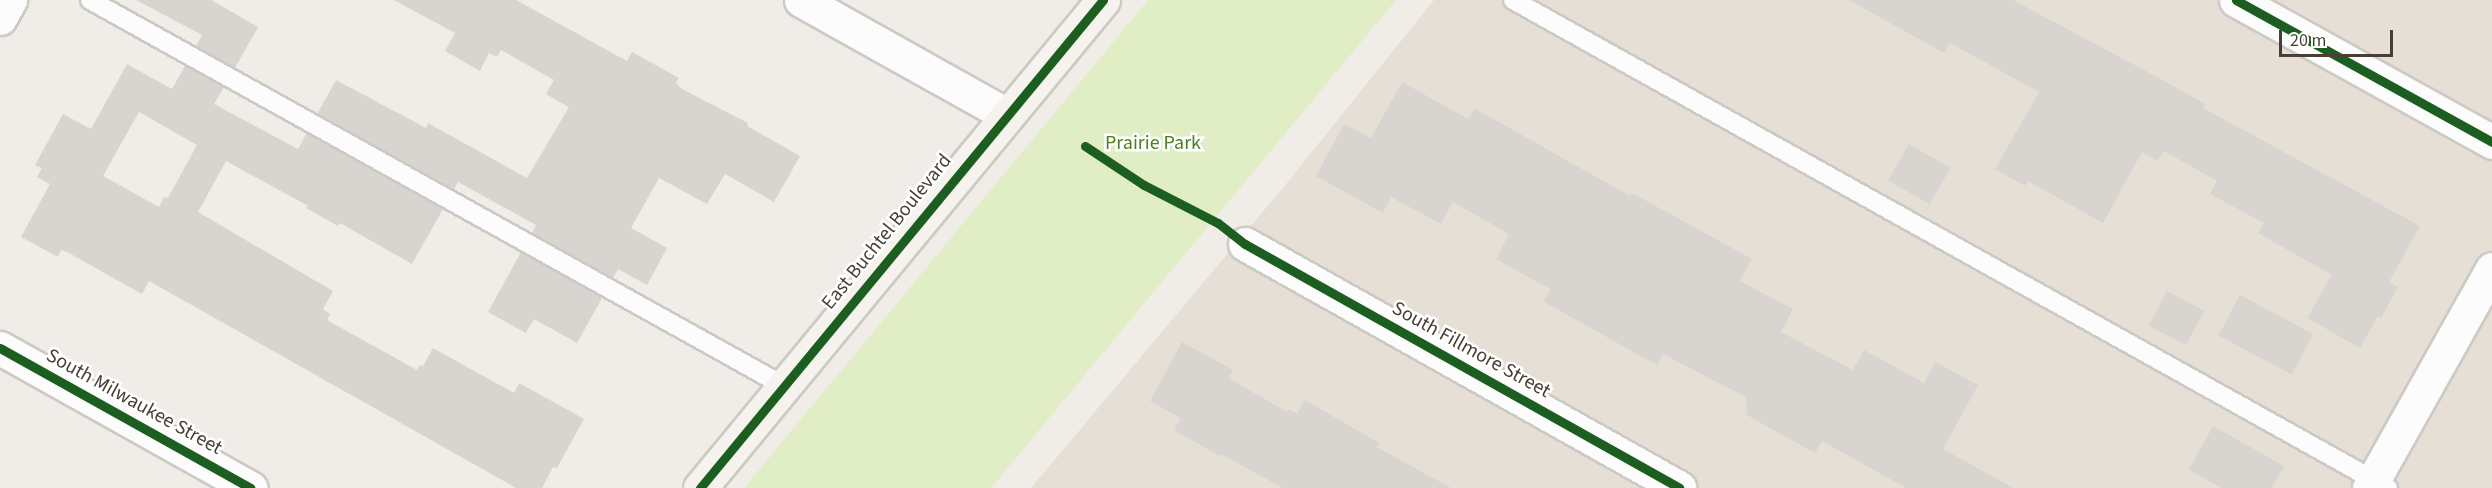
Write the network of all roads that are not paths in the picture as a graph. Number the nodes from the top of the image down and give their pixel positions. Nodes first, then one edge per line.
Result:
1 (10, 0) edge
2 (90, 0) edge
3 (801, 0) edge
4 (1103, 0) edge
5 (1513, 0) edge
6 (2236, 0) edge
7 (0, 18) edge
8 (1007, 115) junction
9 (2492, 142) edge
10 (1245, 244) dead end
11 (2492, 269) edge
12 (0, 348) edge
13 (784, 386) junction
14 (2377, 485) edge
15 (250, 488) edge
16 (700, 488) edge
17 (1680, 488) edge

1 - 7 street
2 - 13 lane
3 - 8 street
4 - 8 main road, East Buchtel Boulevard
5 - 14 lane
6 - 9 street
8 - 13 main road, East Buchtel Boulevard
10 - 17 street, South Fillmore Street
11 - 14 street
12 - 15 street, South Milwaukee Street
13 - 16 main road, East Buchtel Boulevard

